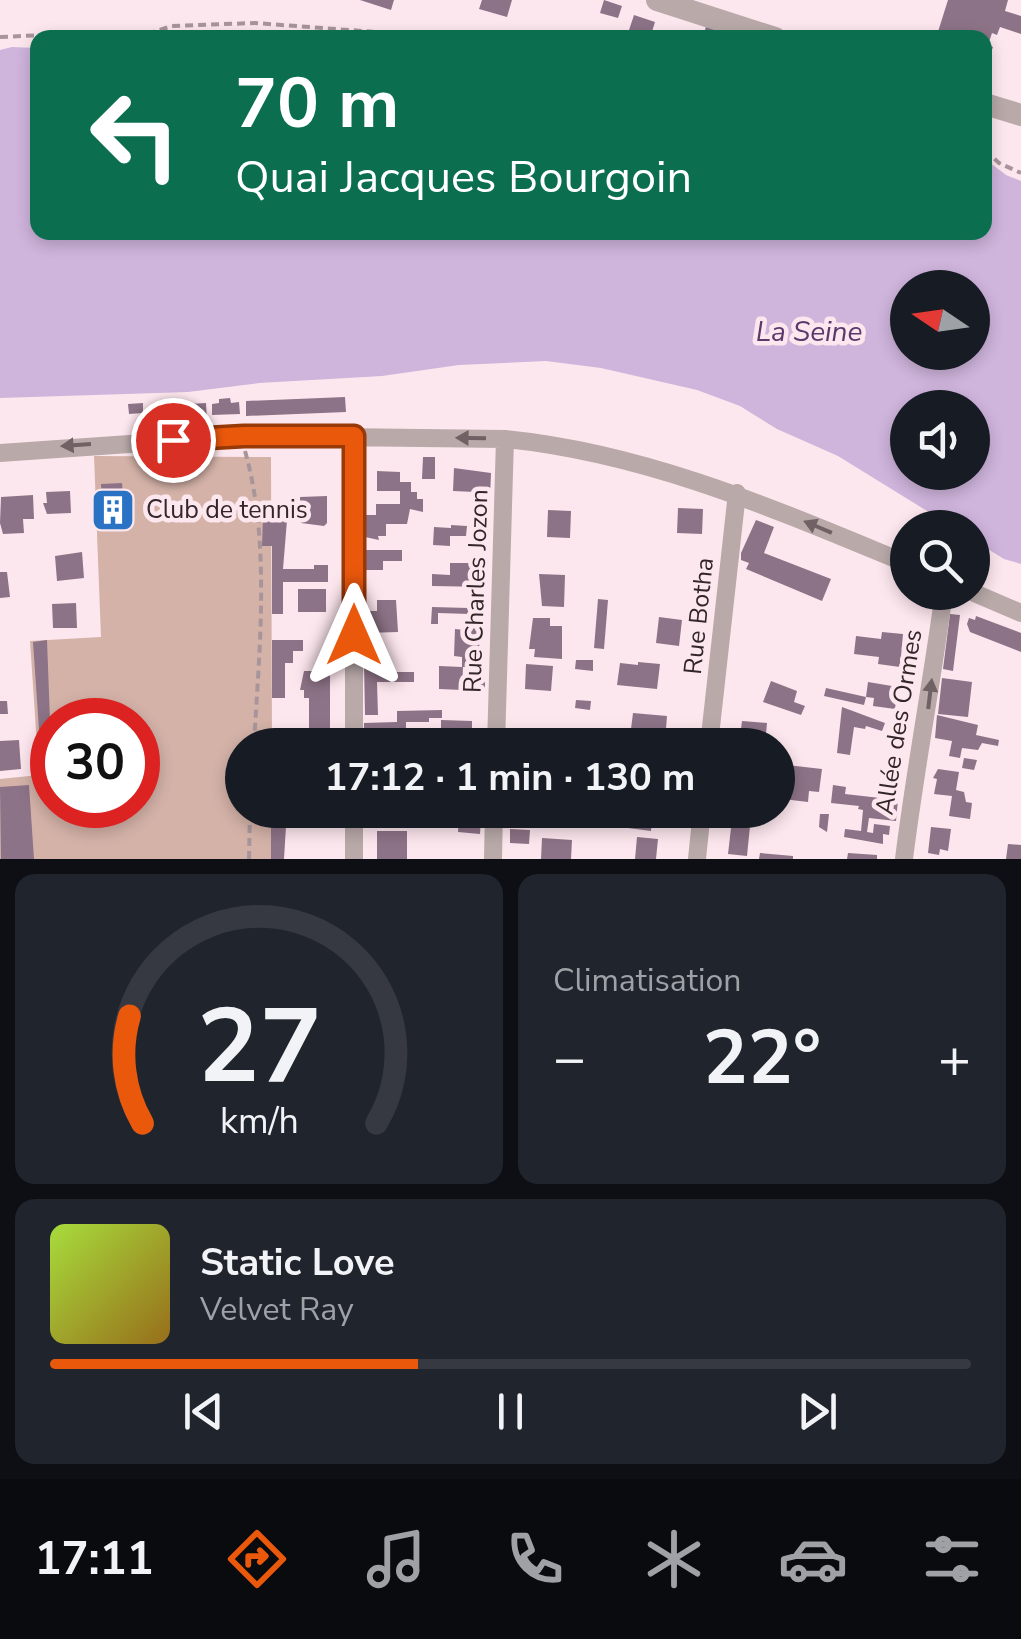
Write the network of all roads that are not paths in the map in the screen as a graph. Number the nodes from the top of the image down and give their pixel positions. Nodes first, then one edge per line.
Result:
1 (656, 0) edge
2 (750, 30) edge
3 (992, 106) edge
4 (1021, 115) edge
5 (354, 436) junction
6 (505, 439) junction
7 (0, 453) edge
8 (738, 493) junction
9 (890, 556) edge
10 (990, 600) edge
11 (942, 610) edge
12 (1021, 613) edge
13 (354, 728) edge
14 (496, 728) edge
15 (712, 728) edge
16 (354, 828) edge
17 (494, 828) edge
18 (700, 828) edge
19 (354, 859) edge
20 (493, 859) edge
21 (697, 859) edge
22 (904, 859) edge

1 - 2 street
3 - 4 street
6 -> 5 street
5 -> 7 street
5 - 13 street
6 - 8 street
6 - 14 street, Rue Charles Jozon
9 -> 8 street
8 - 15 street, Rue Botha
10 - 12 street
22 -> 11 street, Allée des Ormes
16 - 19 street
17 - 20 street
18 - 21 street

